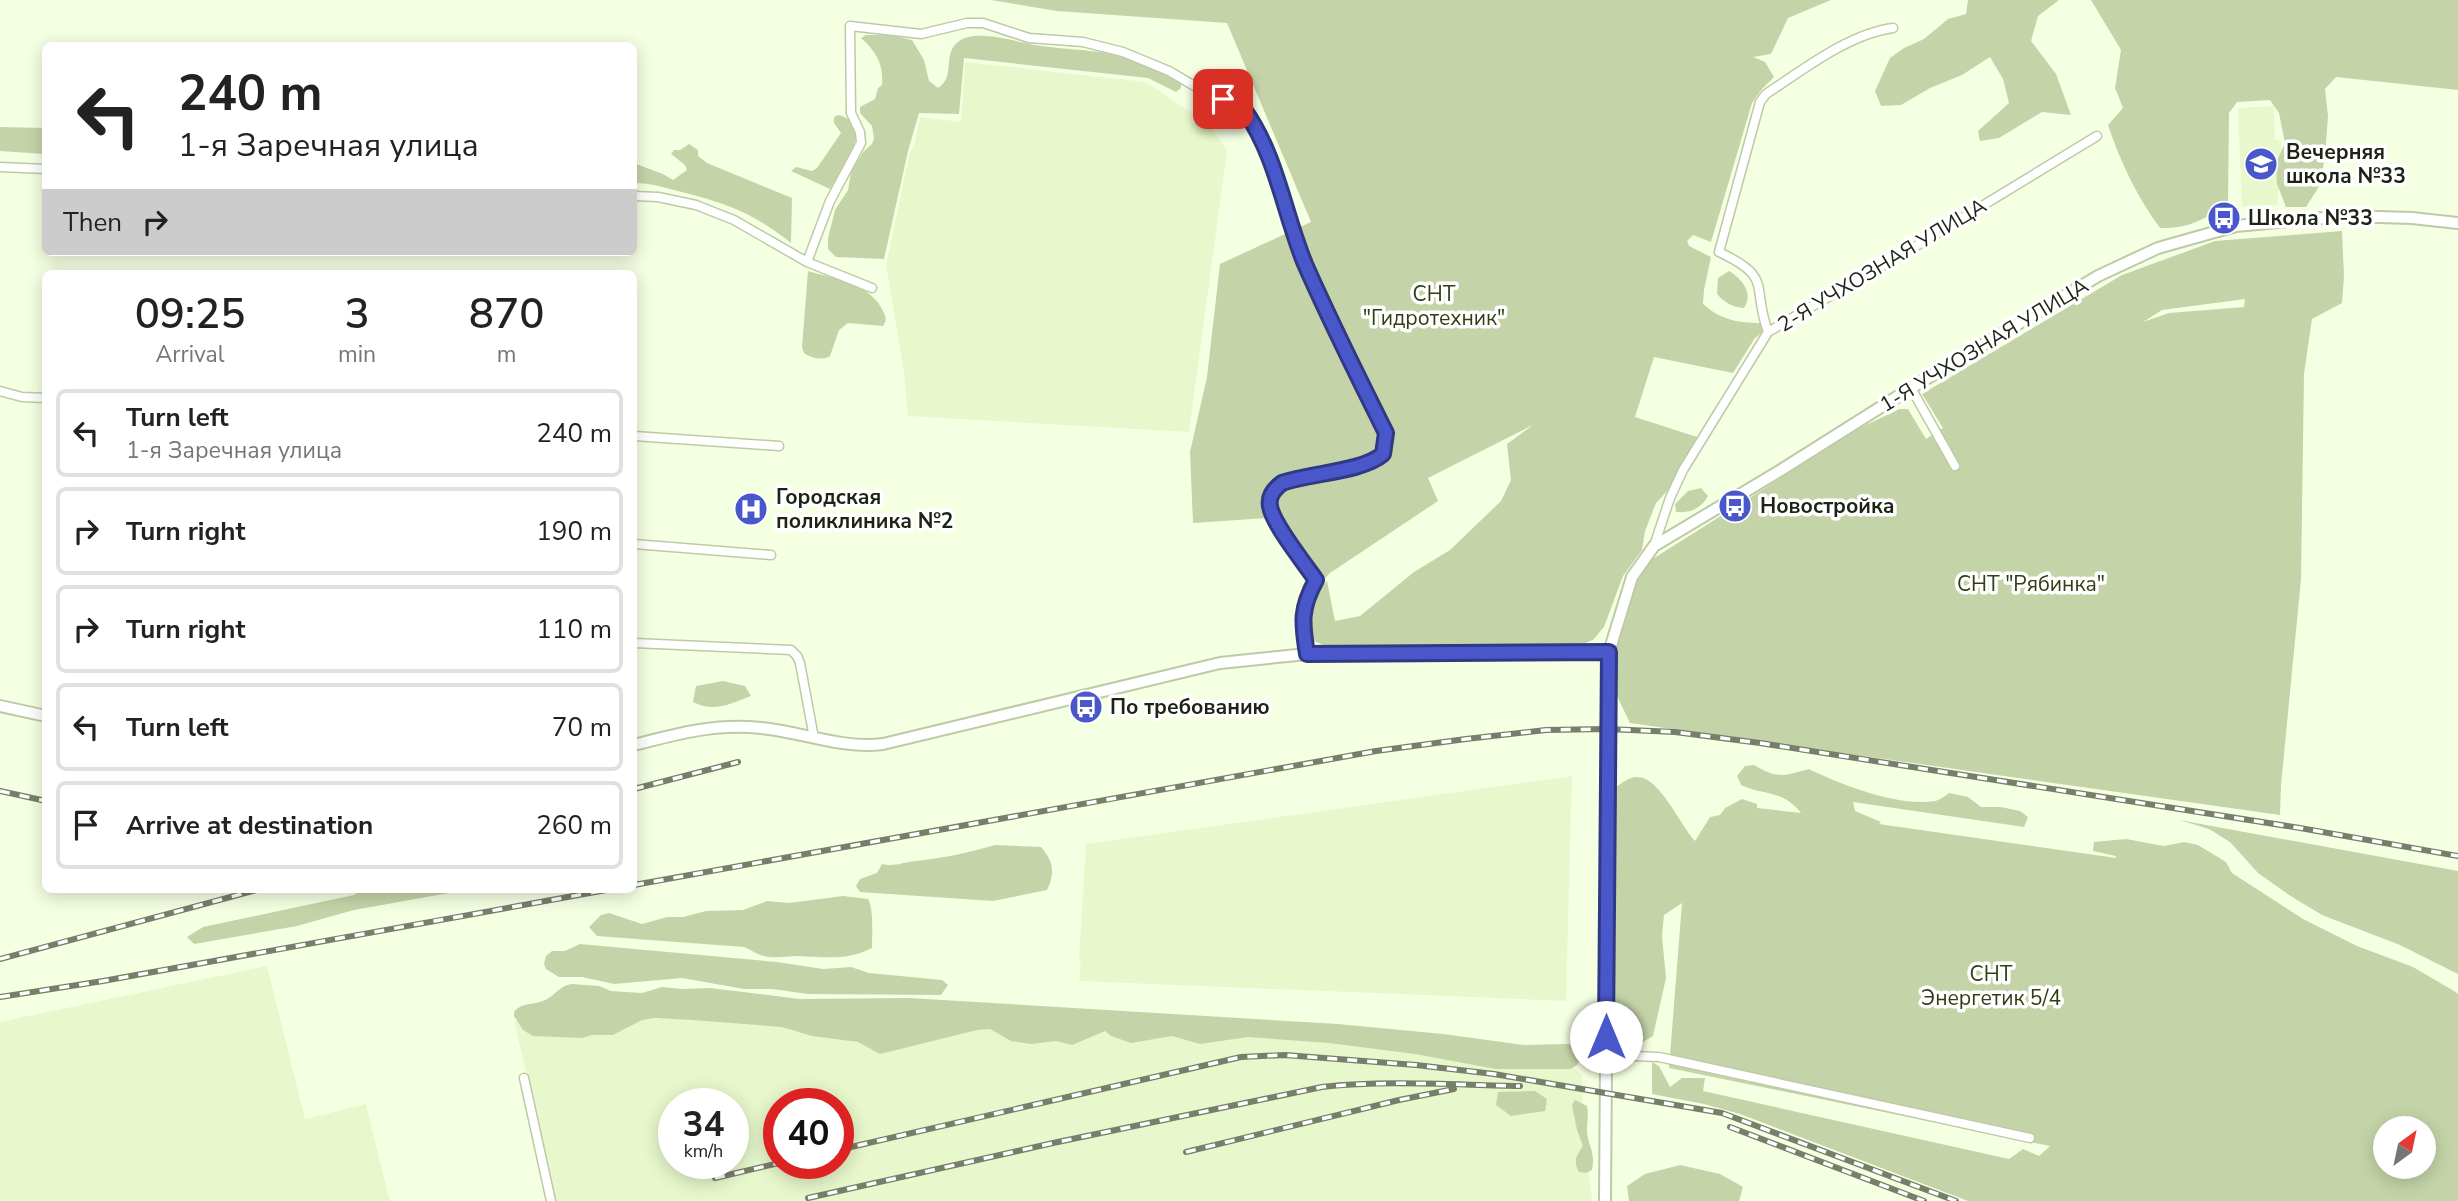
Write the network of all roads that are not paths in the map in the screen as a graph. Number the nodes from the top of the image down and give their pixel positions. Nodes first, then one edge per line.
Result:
1 (1893, 28) dead end
2 (2097, 136) dead end
3 (0, 167) edge
4 (42, 169) edge
5 (637, 196) edge
6 (2458, 223) edge
7 (807, 262) junction
8 (872, 288) dead end
9 (1768, 332) junction
10 (1911, 388) junction
11 (0, 390) edge
12 (42, 398) edge
13 (637, 436) edge
14 (779, 446) dead end
15 (1955, 466) dead end
16 (637, 544) edge
17 (1654, 546) junction
18 (771, 555) dead end
19 (637, 643) edge
20 (1609, 652) junction
21 (1307, 654) junction
22 (0, 706) edge
23 (42, 715) edge
24 (814, 738) junction
25 (637, 744) edge
26 (1606, 1055) junction
27 (524, 1078) dead end
28 (2030, 1138) dead end
29 (551, 1201) edge
30 (1605, 1201) edge

1 - 9 street
2 - 9 street, 2-Я УЧХОЗНАЯ УЛИЦА
3 - 4 street
5 - 7 street
6 - 10 street, 1-Я УЧХОЗНАЯ УЛИЦА
7 - 8 street
7 - 21 street
9 - 17 street, 2-Я УЧХОЗНАЯ УЛИЦА
10 - 15 street
10 - 17 street, 1-Я УЧХОЗНАЯ УЛИЦА
11 - 12 street
13 - 14 street
16 - 18 street
17 - 20 street, 1-Я УЧХОЗНАЯ УЛИЦА
19 - 24 street
20 - 21 street
20 - 26 street, 1-Я УЧХОЗНАЯ УЛИЦА
21 - 24 street
22 - 23 street
24 - 25 street
26 - 28 street
26 - 30 street, 1-Я УЧХОЗНАЯ УЛИЦА
27 - 29 street

